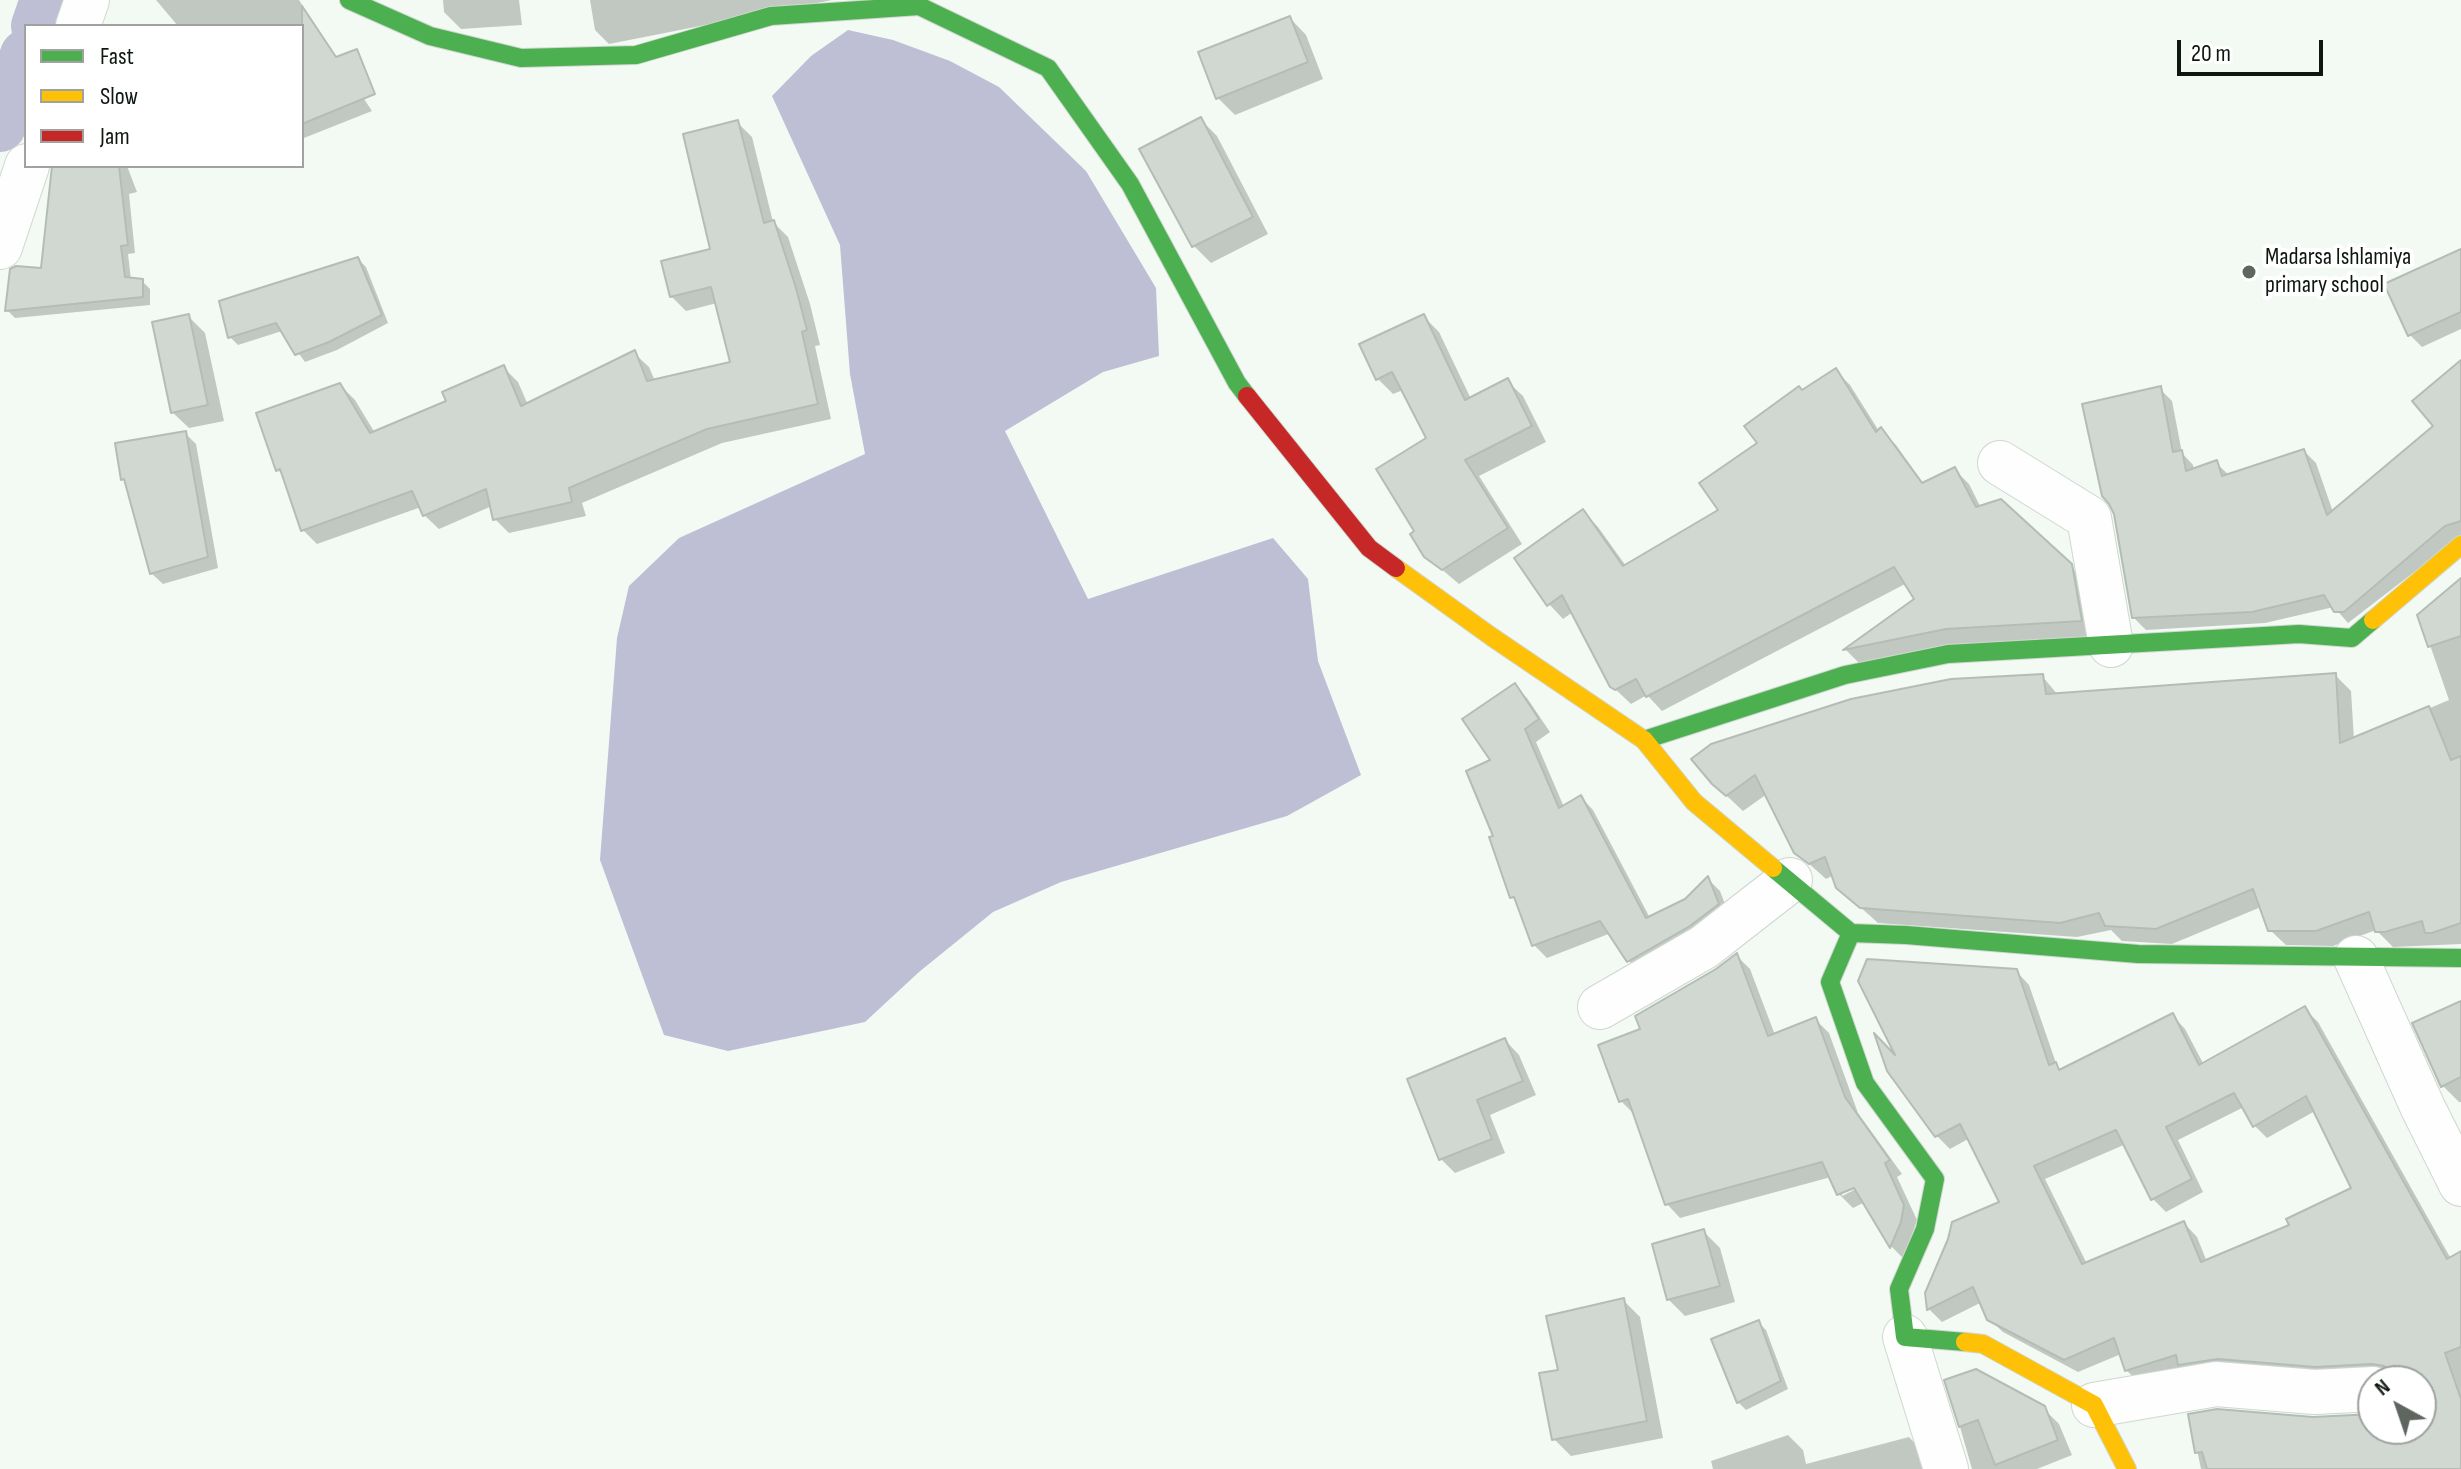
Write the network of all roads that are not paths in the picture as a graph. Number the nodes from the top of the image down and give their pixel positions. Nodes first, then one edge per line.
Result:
1 (87, 0) edge
2 (349, 0) edge
3 (79, 24) edge
4 (26, 168) edge
5 (0, 247) edge
6 (2000, 463) dead end
7 (2461, 545) edge
8 (2111, 645) junction
9 (1644, 740) junction
10 (1790, 880) junction
11 (1851, 933) junction
12 (2356, 958) junction
13 (2461, 958) edge
14 (1600, 1007) dead end
15 (2461, 1184) edge
16 (1905, 1337) junction
17 (2357, 1390) edge
18 (2094, 1405) junction
19 (1946, 1469) edge
20 (2127, 1469) edge

1 - 3 street
2 - 9 street
4 - 5 street
6 - 8 street
7 - 8 street
8 - 9 street
9 - 10 street
10 - 11 street
10 - 14 street
11 - 12 street
11 - 16 street
12 - 13 street
12 - 15 street
16 - 18 street
16 - 19 street
17 - 18 street
18 - 20 street

